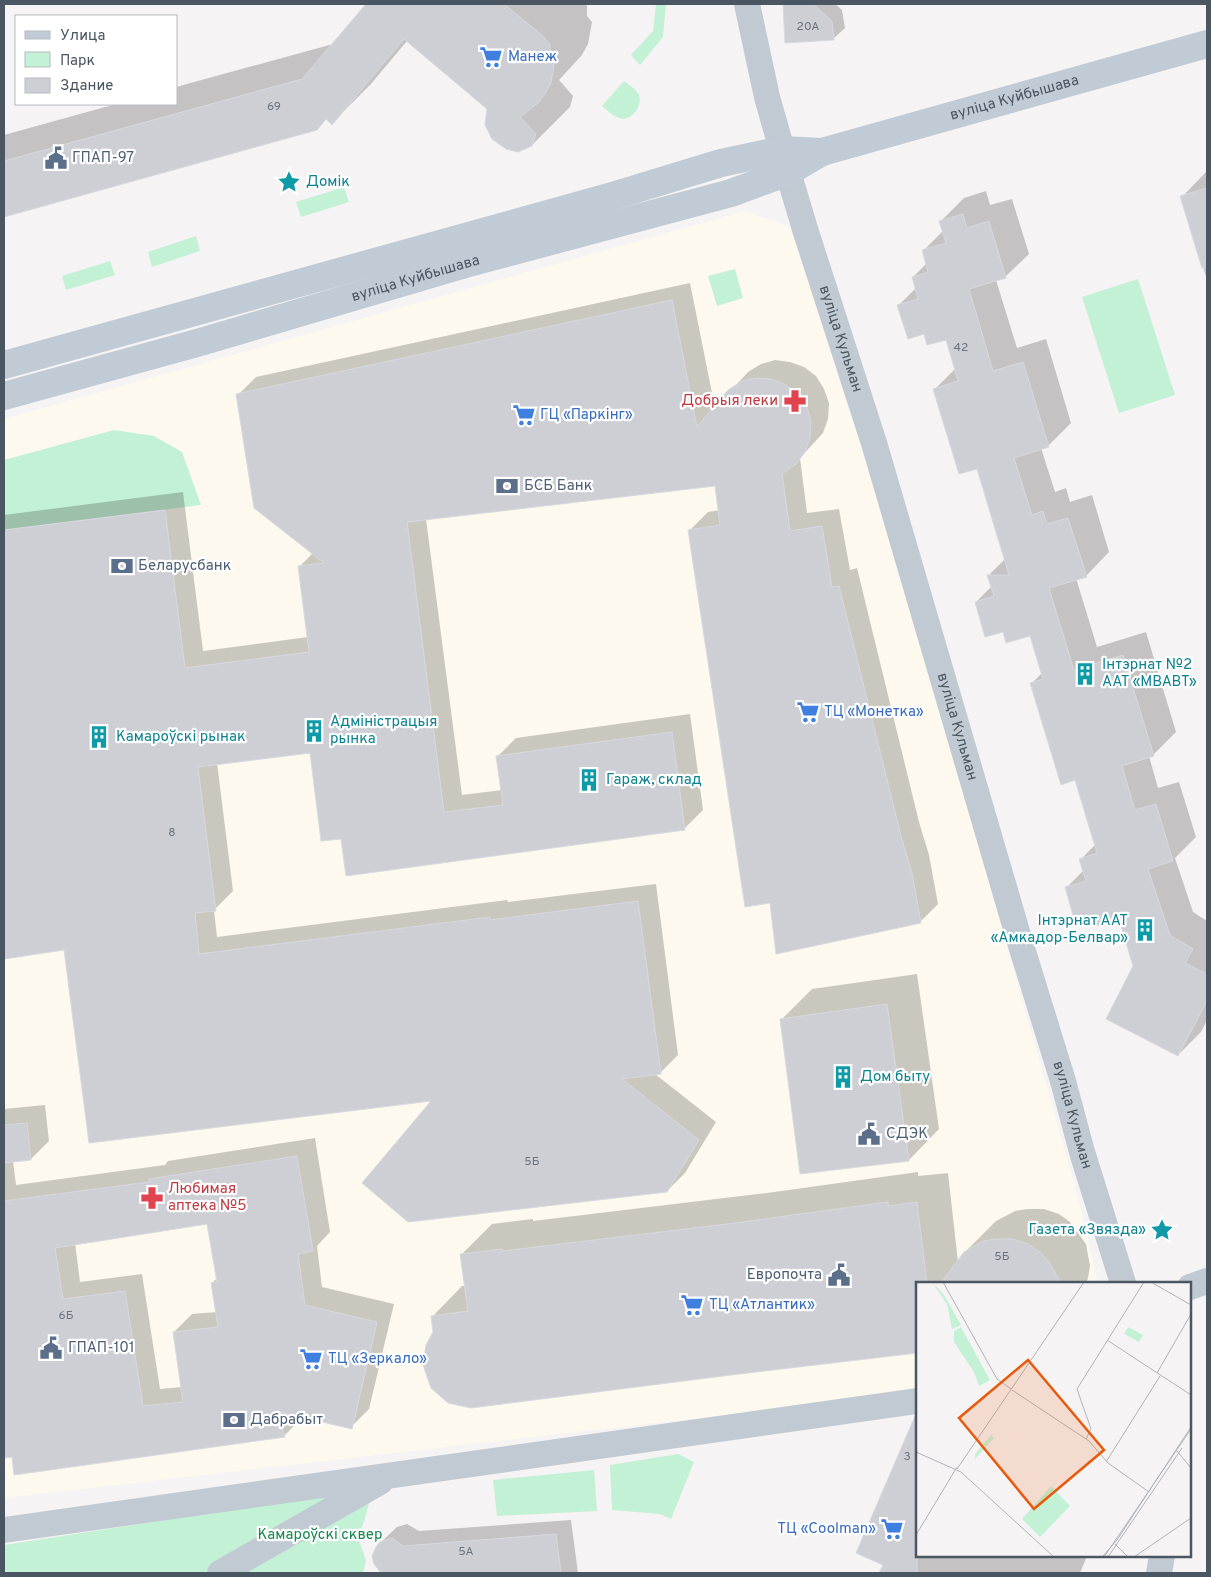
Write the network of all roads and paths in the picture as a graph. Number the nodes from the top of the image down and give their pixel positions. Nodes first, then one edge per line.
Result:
1 (747, 4) edge
2 (1207, 44) edge
3 (785, 161) junction
4 (4, 365) edge
5 (4, 396) edge
6 (1207, 1281) edge
7 (1123, 1282) edge
8 (1191, 1287) edge
9 (916, 1401) edge
10 (392, 1476) junction
11 (4, 1530) edge
12 (1162, 1557) edge
13 (220, 1573) edge
14 (1159, 1573) edge

1 - 3 street, вуліца Кульман
2 - 3 main road, вуліца Куйбышава
3 - 4 main road, вуліца Куйбышава
3 - 5 main road, вуліца Куйбышава
3 - 7 street, вуліца Кульман
6 - 8 street
9 - 10 street
10 - 11 street
10 - 13 street
12 - 14 street

